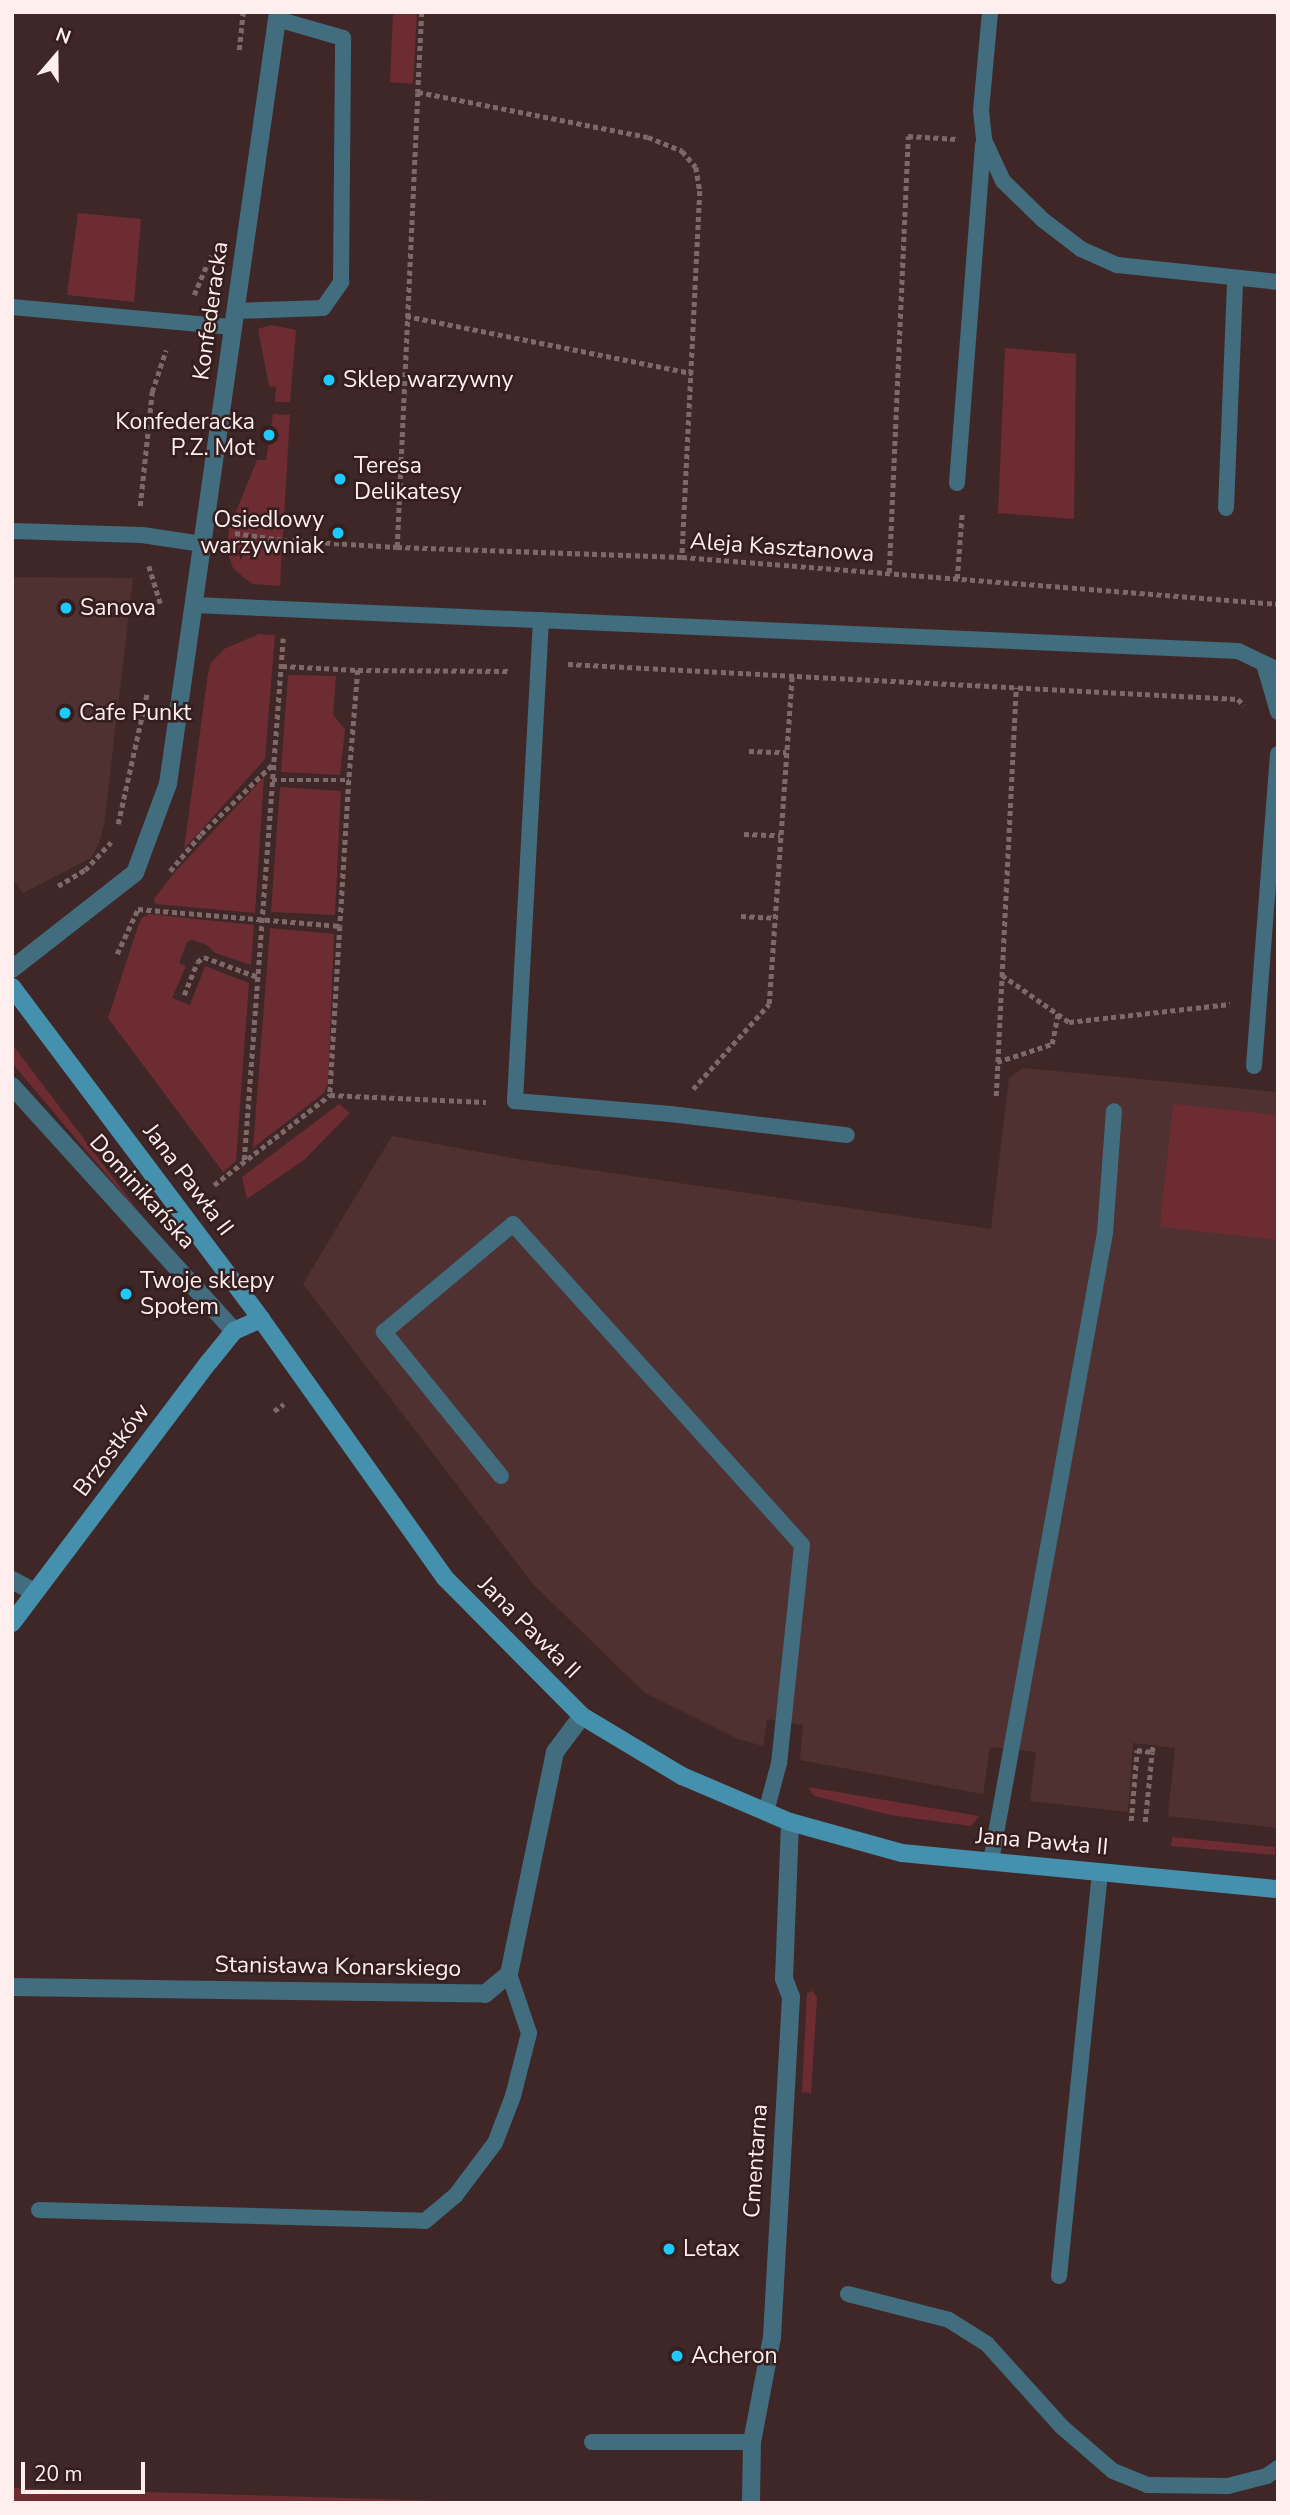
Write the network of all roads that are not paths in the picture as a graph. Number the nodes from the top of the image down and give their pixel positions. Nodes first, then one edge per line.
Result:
1 (990, 12) edge
2 (278, 16) edge
3 (984, 140) junction
4 (1235, 279) junction
5 (1278, 282) edge
6 (12, 307) edge
7 (234, 319) junction
8 (957, 483) road end
9 (1226, 508) dead end
10 (12, 531) edge
11 (202, 544) junction
12 (194, 605) junction
13 (541, 620) junction
14 (1271, 667) edge
15 (1278, 712) edge
16 (1278, 754) edge
17 (12, 969) edge
18 (12, 987) edge
19 (1254, 1066) dead end
20 (12, 1086) edge
21 (1114, 1111) dead end
22 (847, 1135) dead end
23 (261, 1319) junction
24 (234, 1331) junction
25 (501, 1476) dead end
26 (12, 1580) edge
27 (35, 1591) junction
28 (12, 1623) edge
29 (582, 1716) junction
30 (766, 1812) junction
31 (790, 1822) junction
32 (991, 1861) junction
33 (1100, 1872) junction
34 (1278, 1889) edge
35 (509, 1974) junction
36 (12, 1987) edge
37 (39, 2210) dead end
38 (1059, 2276) dead end
39 (848, 2294) dead end
40 (593, 2442) dead end
41 (752, 2442) junction
42 (1278, 2468) edge
43 (751, 2503) edge

1 - 3 lane
2 - 7 street, Konfederacka
2 - 7 lane
3 - 4 lane
3 - 8 lane
4 - 5 lane
4 - 9 lane
6 - 7 lane
7 - 11 street, Konfederacka
10 - 11 lane
11 - 12 street, Konfederacka
12 - 13 lane
12 - 17 street, Konfederacka
13 - 14 lane
13 - 22 lane
14 - 15 lane
16 - 19 lane
18 - 23 main road, Jana Pawła II
20 - 24 street, Dominikańska
21 - 32 lane
23 - 24 main road, Brzostków
23 - 29 main road, Jana Pawła II
24 - 27 main road, Brzostków
25 - 30 lane
26 - 27 street
27 - 28 main road, Brzostków
29 - 30 main road, Jana Pawła II
29 - 35 street
30 - 31 main road, Jana Pawła II
31 - 32 main road, Jana Pawła II
31 - 41 street, Cmentarna
32 - 33 main road, Jana Pawła II
33 - 34 main road, Jana Pawła II
33 - 38 lane
35 - 36 street, Stanisława Konarskiego
35 - 37 lane
39 - 42 lane
40 - 41 lane
41 - 43 street, Cmentarna

